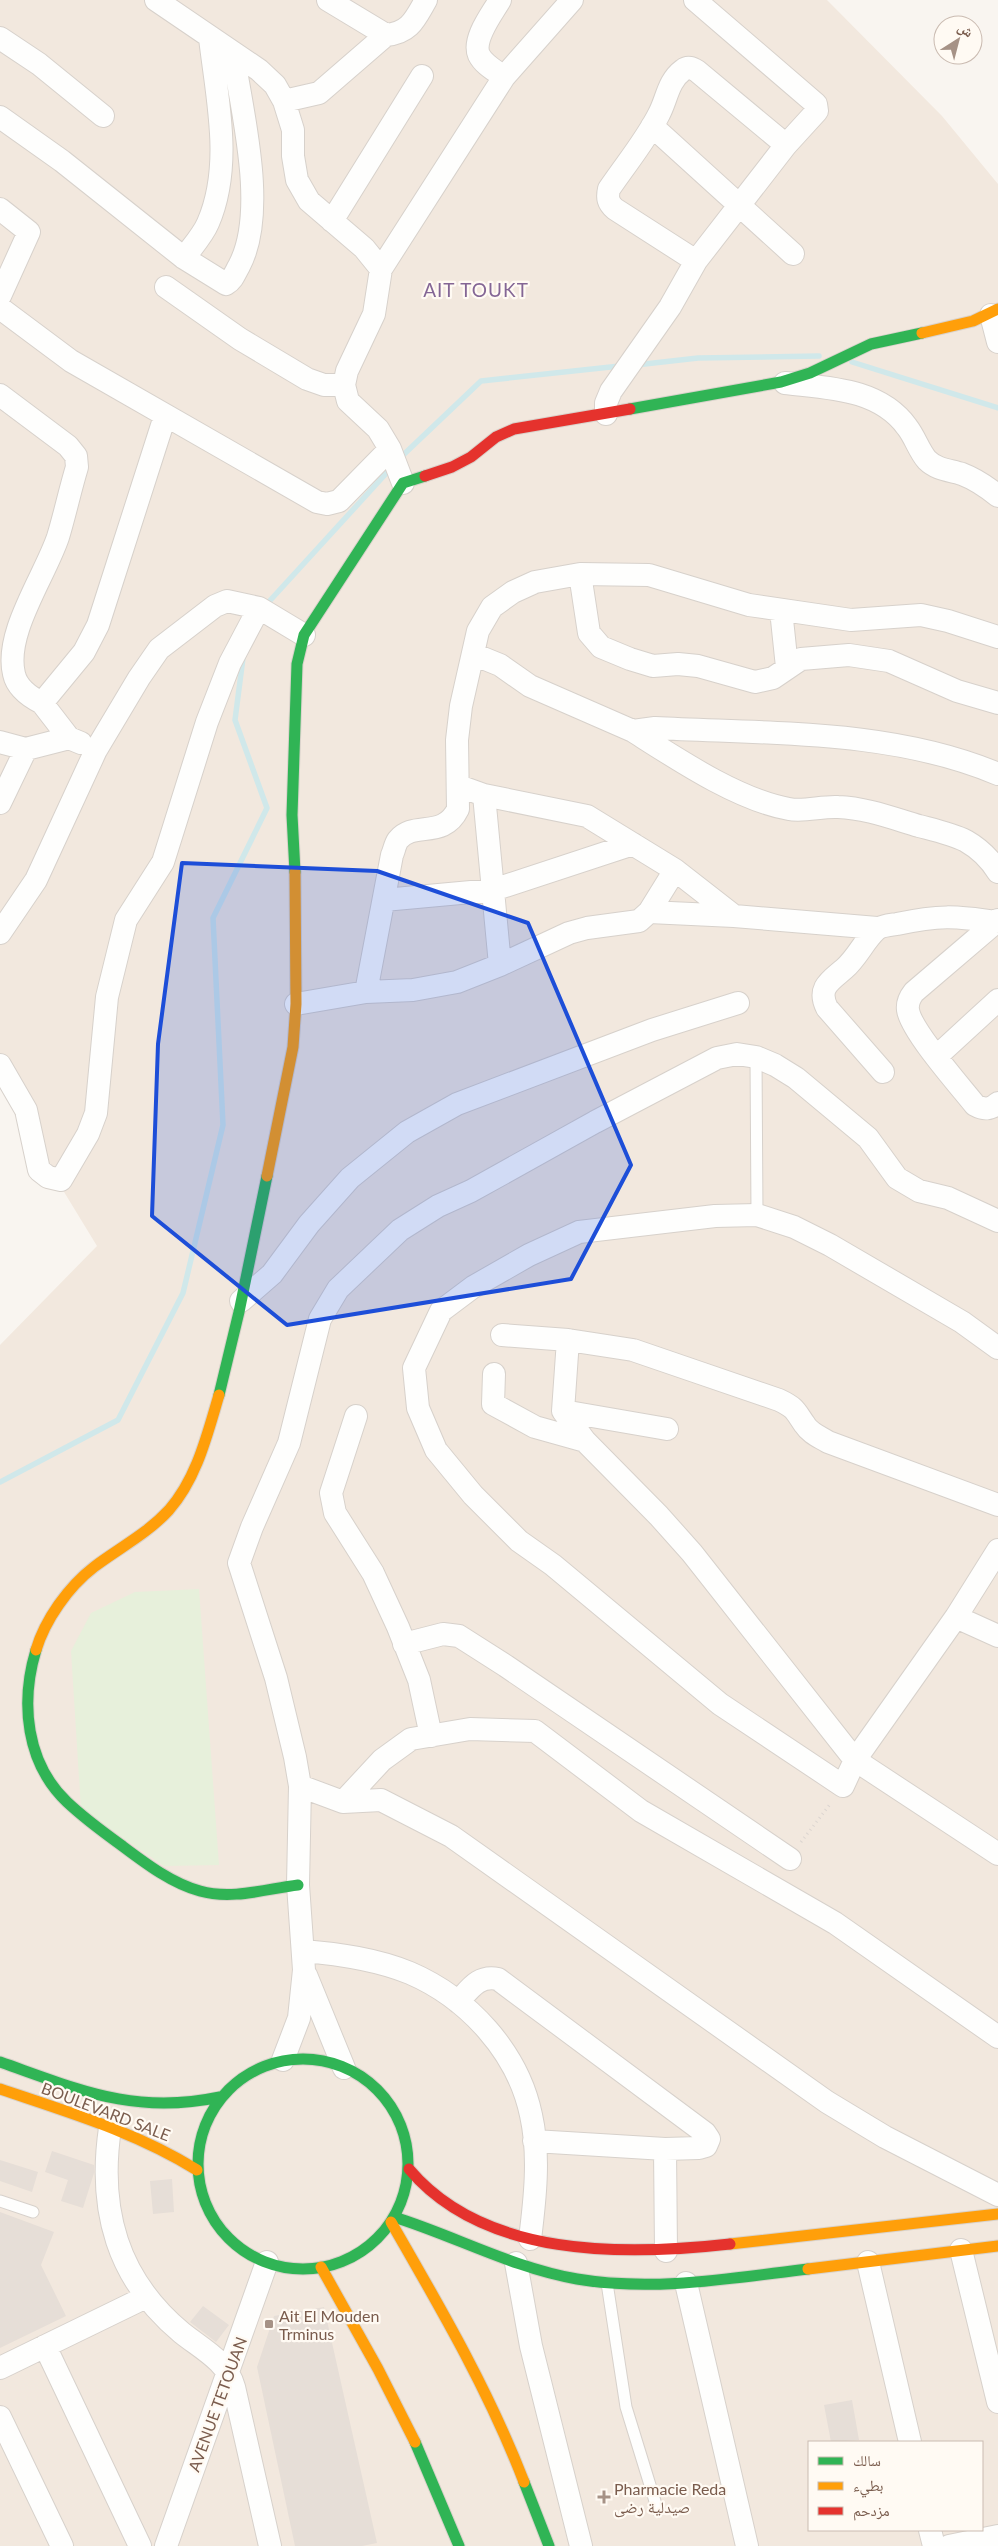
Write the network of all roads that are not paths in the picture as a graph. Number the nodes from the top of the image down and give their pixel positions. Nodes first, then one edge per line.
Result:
1 (156, 0) edge
2 (328, 0) edge
3 (426, 0) edge
4 (500, 0) edge
5 (572, 0) edge
6 (695, 0) edge
7 (386, 35) junction
8 (0, 38) edge
9 (210, 38) junction
10 (233, 53) junction
11 (422, 76) dead end
12 (504, 77) junction
13 (284, 101) junction
14 (103, 116) dead end
15 (0, 117) edge
16 (652, 126) junction
17 (786, 145) junction
18 (738, 204) junction
19 (0, 209) edge
20 (332, 220) junction
21 (793, 254) dead end
22 (184, 258) junction
23 (696, 261) junction
24 (381, 269) junction
25 (166, 287) dead end
26 (0, 296) edge
27 (0, 308) edge
28 (994, 312) edge
29 (998, 342) edge
30 (781, 382) junction
31 (344, 385) junction
32 (0, 395) edge
33 (606, 414) junction
34 (165, 416) junction
35 (390, 449) junction
36 (403, 483) junction
37 (998, 496) edge
38 (580, 574) junction
39 (259, 608) junction
40 (780, 610) junction
41 (851, 620) junction
42 (304, 635) junction
43 (998, 637) edge
44 (473, 654) junction
45 (849, 655) junction
46 (787, 667) junction
47 (42, 703) junction
48 (998, 703) edge
49 (634, 732) junction
50 (69, 738) junction
51 (0, 742) edge
52 (26, 749) junction
53 (96, 750) junction
54 (998, 774) edge
55 (459, 786) junction
56 (484, 795) junction
57 (0, 803) edge
58 (633, 844) junction
59 (675, 870) junction
60 (998, 872) edge
61 (493, 890) junction
62 (384, 900) junction
63 (649, 912) junction
64 (734, 916) junction
65 (997, 921) edge
66 (877, 928) junction
67 (0, 934) edge
68 (500, 965) junction
69 (366, 992) junction
70 (998, 1000) edge
71 (738, 1003) dead end
72 (296, 1004) junction
73 (756, 1057) junction
74 (936, 1057) junction
75 (0, 1065) edge
76 (883, 1072) dead end
77 (998, 1103) edge
78 (757, 1215) junction
79 (998, 1221) edge
80 (241, 1301) junction
81 (502, 1335) dead end
82 (568, 1340) junction
83 (998, 1348) edge
84 (494, 1374) dead end
85 (563, 1411) junction
86 (356, 1416) dead end
87 (667, 1429) dead end
88 (585, 1441) junction
89 (998, 1505) edge
90 (998, 1550) edge
91 (956, 1617) junction
92 (998, 1636) edge
93 (404, 1644) junction
94 (431, 1736) junction
95 (856, 1760) junction
96 (300, 1786) junction
97 (343, 1802) junction
98 (998, 1854) edge
99 (790, 1859) road end
100 (298, 1885) junction
101 (304, 1960) junction
102 (458, 2002) junction
103 (998, 2037) edge
104 (284, 2060) junction
105 (0, 2062) edge
106 (344, 2068) junction
107 (0, 2089) edge
108 (220, 2097) junction
109 (149, 2127) dead end
110 (110, 2128) junction
111 (141, 2139) junction
112 (534, 2141) junction
113 (665, 2149) junction
114 (409, 2169) junction
115 (197, 2170) junction
116 (998, 2195) edge
117 (0, 2201) edge
118 (33, 2212) dead end
119 (998, 2214) edge
120 (393, 2220) junction
121 (530, 2239) junction
122 (998, 2246) edge
123 (961, 2250) junction
124 (666, 2251) junction
125 (268, 2262) junction
126 (868, 2262) junction
127 (516, 2263) junction
128 (321, 2267) junction
129 (607, 2282) junction
130 (686, 2283) junction
131 (146, 2296) junction
132 (45, 2346) junction
133 (0, 2368) edge
134 (228, 2371) junction
135 (998, 2402) edge
136 (0, 2417) edge
137 (910, 2441) edge
138 (658, 2511) dead end
139 (930, 2531) edge
140 (998, 2536) edge
141 (62, 2546) edge
142 (140, 2546) edge
143 (166, 2546) edge
144 (270, 2546) edge
145 (459, 2546) edge
146 (550, 2546) edge
147 (581, 2546) edge
148 (747, 2546) edge
149 (934, 2546) edge
150 (949, 2546) edge

1 - 9 street
2 - 7 street
3 - 7 street
4 - 12 street
5 - 12 street
6 - 17 street
7 - 13 street
8 - 14 street
9 - 10 street
9 - 22 street
10 - 13 street
10 - 22 street
11 - 20 street
12 - 24 street
13 - 20 street
15 - 22 street
16 - 17 street
16 - 18 street
16 - 23 street
17 - 18 street
18 - 21 street
18 - 23 street
19 - 26 street
20 - 24 street
23 - 33 street
24 - 31 street
25 - 31 street
27 - 34 street
28 - 29 street
28 - 30 main road
30 - 33 main road
30 - 37 street
31 - 35 street
32 - 47 street
33 - 36 main road
34 - 35 street
34 - 47 street
35 - 36 street
36 - 42 main road
38 - 40 street
38 - 44 street
38 - 46 street
39 - 42 street
39 - 53 street
39 - 75 street
40 - 41 street
40 - 46 street
41 - 43 street
41 - 45 street
42 - 72 main road
44 - 49 street
44 - 55 street
45 - 46 street
45 - 48 street
47 - 50 street
49 - 54 street
49 - 60 street
50 - 52 street
50 - 53 street
51 - 52 street
52 - 57 street
53 - 67 street
55 - 56 street
55 - 62 street
56 - 58 street
56 - 61 street
58 - 59 street
58 - 61 street
59 - 63 street
59 - 64 street
61 - 62 street
61 - 68 street
62 - 69 street
63 - 64 street
63 - 68 street
64 - 66 street
65 - 66 street
65 - 74 street
66 - 76 street
68 - 69 street
69 - 72 street
70 - 74 street
71 - 80 street
72 - 80 main road
73 - 78 lane
73 - 79 street
73 - 96 street
74 - 77 street
78 - 83 street
78 - 95 street
80 - 100 main road
81 - 82 street
82 - 85 street
82 - 89 street
84 - 88 street
85 - 87 street
85 - 88 street
86 - 93 street
88 - 95 street
90 - 91 street
91 - 92 street
91 - 95 street
93 - 94 street
93 - 99 street
94 - 97 street
94 - 103 street
95 - 98 street
96 - 97 street
96 - 100 street
97 - 116 street
100 - 101 street
101 - 102 street
101 - 104 street
101 - 106 street
102 - 112 street
102 - 113 street
104 - 106 main road
104 - 108 main road
105 - 108 main road
106 - 114 main road
107 - 110 main road, BOULEVARD SALE
108 - 115 main road
109 - 111 main road
110 - 111 main road, BOULEVARD SALE
110 - 131 street
111 - 115 main road, BOULEVARD SALE
112 - 113 street
112 - 121 street
113 - 124 street
114 - 120 main road
114 - 121 main road
115 - 125 main road
117 - 118 lane
119 - 124 main road
120 - 127 main road
120 - 128 main road
120 - 146 main road
121 - 124 main road
122 - 123 main road
123 - 126 main road
123 - 135 street
125 - 128 main road
125 - 134 street, AVENUE TETOUAN
126 - 130 main road
126 - 137 street
127 - 129 main road
127 - 147 street
128 - 145 main road
129 - 130 main road
129 - 138 lane
130 - 148 street
131 - 132 street
131 - 134 street
132 - 133 street
132 - 142 street
134 - 143 street, AVENUE TETOUAN
134 - 144 street
136 - 141 street
139 - 149 street
140 - 150 street

